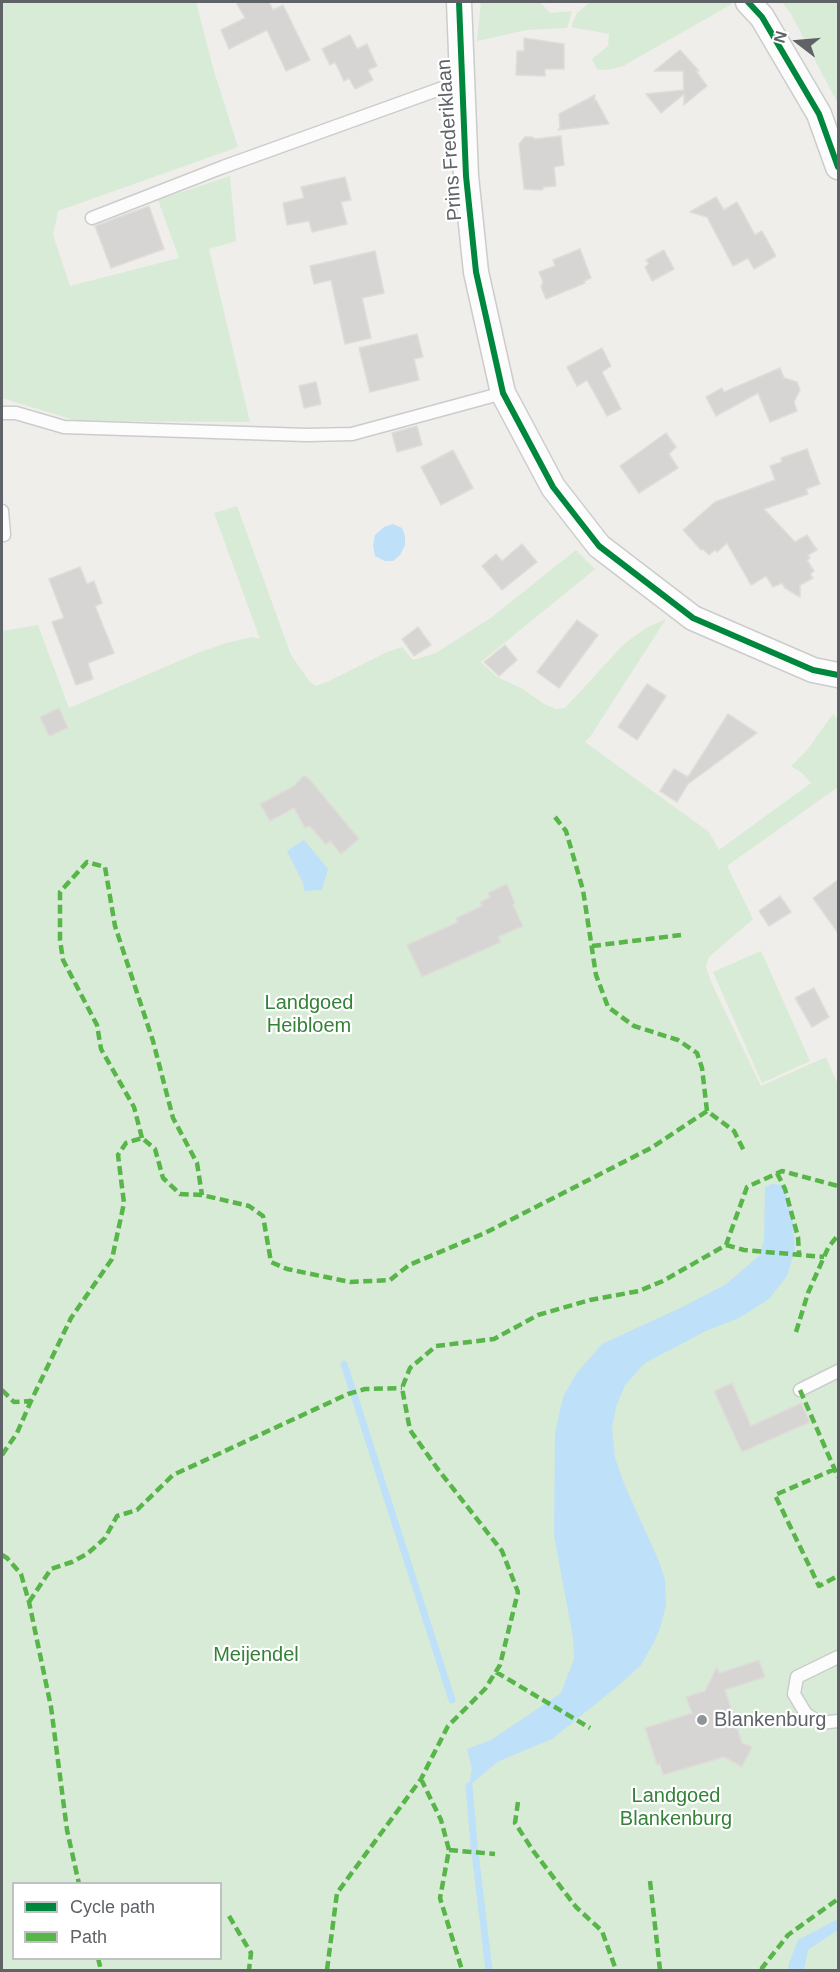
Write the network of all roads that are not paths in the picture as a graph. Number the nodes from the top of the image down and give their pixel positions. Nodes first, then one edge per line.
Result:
1 (459, 2) edge
2 (748, 2) edge
3 (462, 81) junction
4 (838, 167) edge
5 (92, 218) dead end
6 (503, 393) junction
7 (2, 413) edge
8 (2, 511) edge
9 (4, 536) dead end
10 (833, 676) edge
11 (838, 1371) edge
12 (800, 1390) dead end
13 (838, 1657) edge
14 (838, 1721) edge

1 - 3 street, Prins Frederiklaan
2 - 4 street
3 - 5 lane
3 - 6 street, Prins Frederiklaan
6 - 7 lane
6 - 10 street, Prins Frederiklaan
8 - 9 lane
11 - 12 lane
13 - 14 lane

